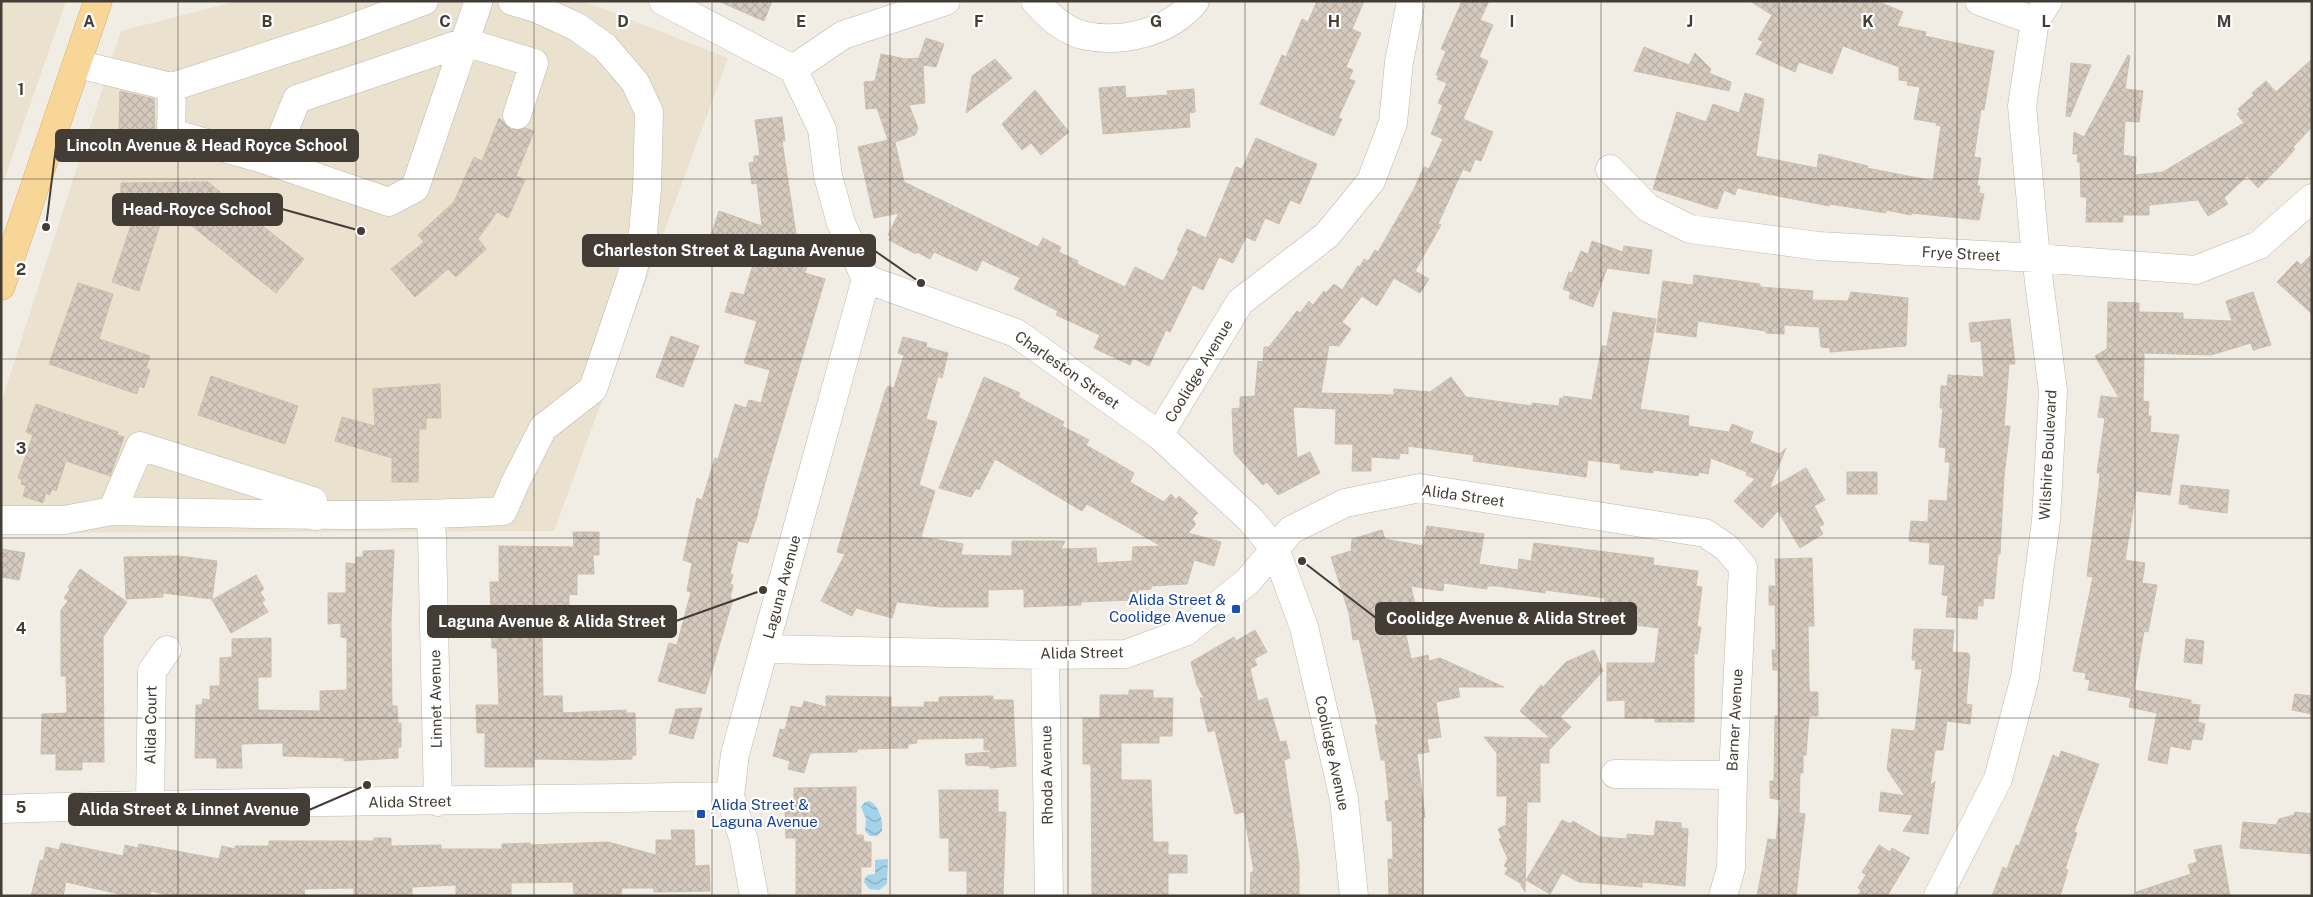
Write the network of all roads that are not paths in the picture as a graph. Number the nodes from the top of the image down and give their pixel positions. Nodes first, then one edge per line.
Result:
1 (98, 1) edge
2 (424, 1) edge
3 (512, 1) edge
4 (663, 1) edge
5 (946, 1) edge
6 (1035, 1) edge
7 (1195, 1) edge
8 (1411, 1) edge
9 (1979, 1) edge
10 (479, 2) edge
11 (2042, 11) edge
12 (465, 42) junction
13 (76, 64) junction
14 (793, 69) junction
15 (172, 87) junction
16 (517, 115) dead end
17 (271, 162) junction
18 (1610, 169) dead end
19 (2312, 198) edge
20 (2036, 258) junction
21 (866, 279) junction
22 (1, 286) edge
23 (1159, 435) junction
24 (112, 511) junction
25 (316, 516) junction
26 (1, 520) edge
27 (431, 525) junction
28 (1727, 548) joint
29 (1275, 549) junction
30 (765, 649) junction
31 (167, 650) dead end
32 (1045, 655) junction
33 (1615, 774) dead end
34 (1733, 775) junction
35 (730, 796) junction
36 (438, 802) junction
37 (150, 804) junction
38 (1, 808) edge
39 (754, 896) edge
40 (1049, 896) edge
41 (1354, 896) edge
42 (1723, 896) edge
43 (1938, 896) edge

1 - 13 main road
2 - 15 street
3 - 27 street
4 - 14 street
5 - 14 street
6 - 7 street
8 - 23 street, Coolidge Avenue
9 - 11 street
10 - 12 street
11 - 20 street, Wilshire Boulevard
12 - 16 street
12 - 17 street
12 - 17 street
13 - 15 street
13 - 22 main road
14 - 21 street
15 - 17 street
18 - 20 street, Frye Street
19 - 20 street, Frye Street
20 - 43 street, Wilshire Boulevard
21 - 23 street, Charleston Street
21 - 30 street, Laguna Avenue
23 - 29 street, Coolidge Avenue
24 - 25 street
24 - 25 street
24 - 26 street
25 - 27 street
27 - 36 street, Linnet Avenue
28 - 29 street, Alida Street
28 - 34 street, Barner Avenue
29 - 32 street, Alida Street
29 - 41 street, Coolidge Avenue
30 - 32 street, Alida Street
30 - 35 street, Laguna Avenue
31 - 37 street, Alida Court
32 - 40 street, Rhoda Avenue
33 - 34 street
34 - 42 street, Barner Avenue
35 - 36 street, Alida Street
35 - 39 street, Laguna Avenue
36 - 37 street, Alida Street
37 - 38 street, Alida Street

